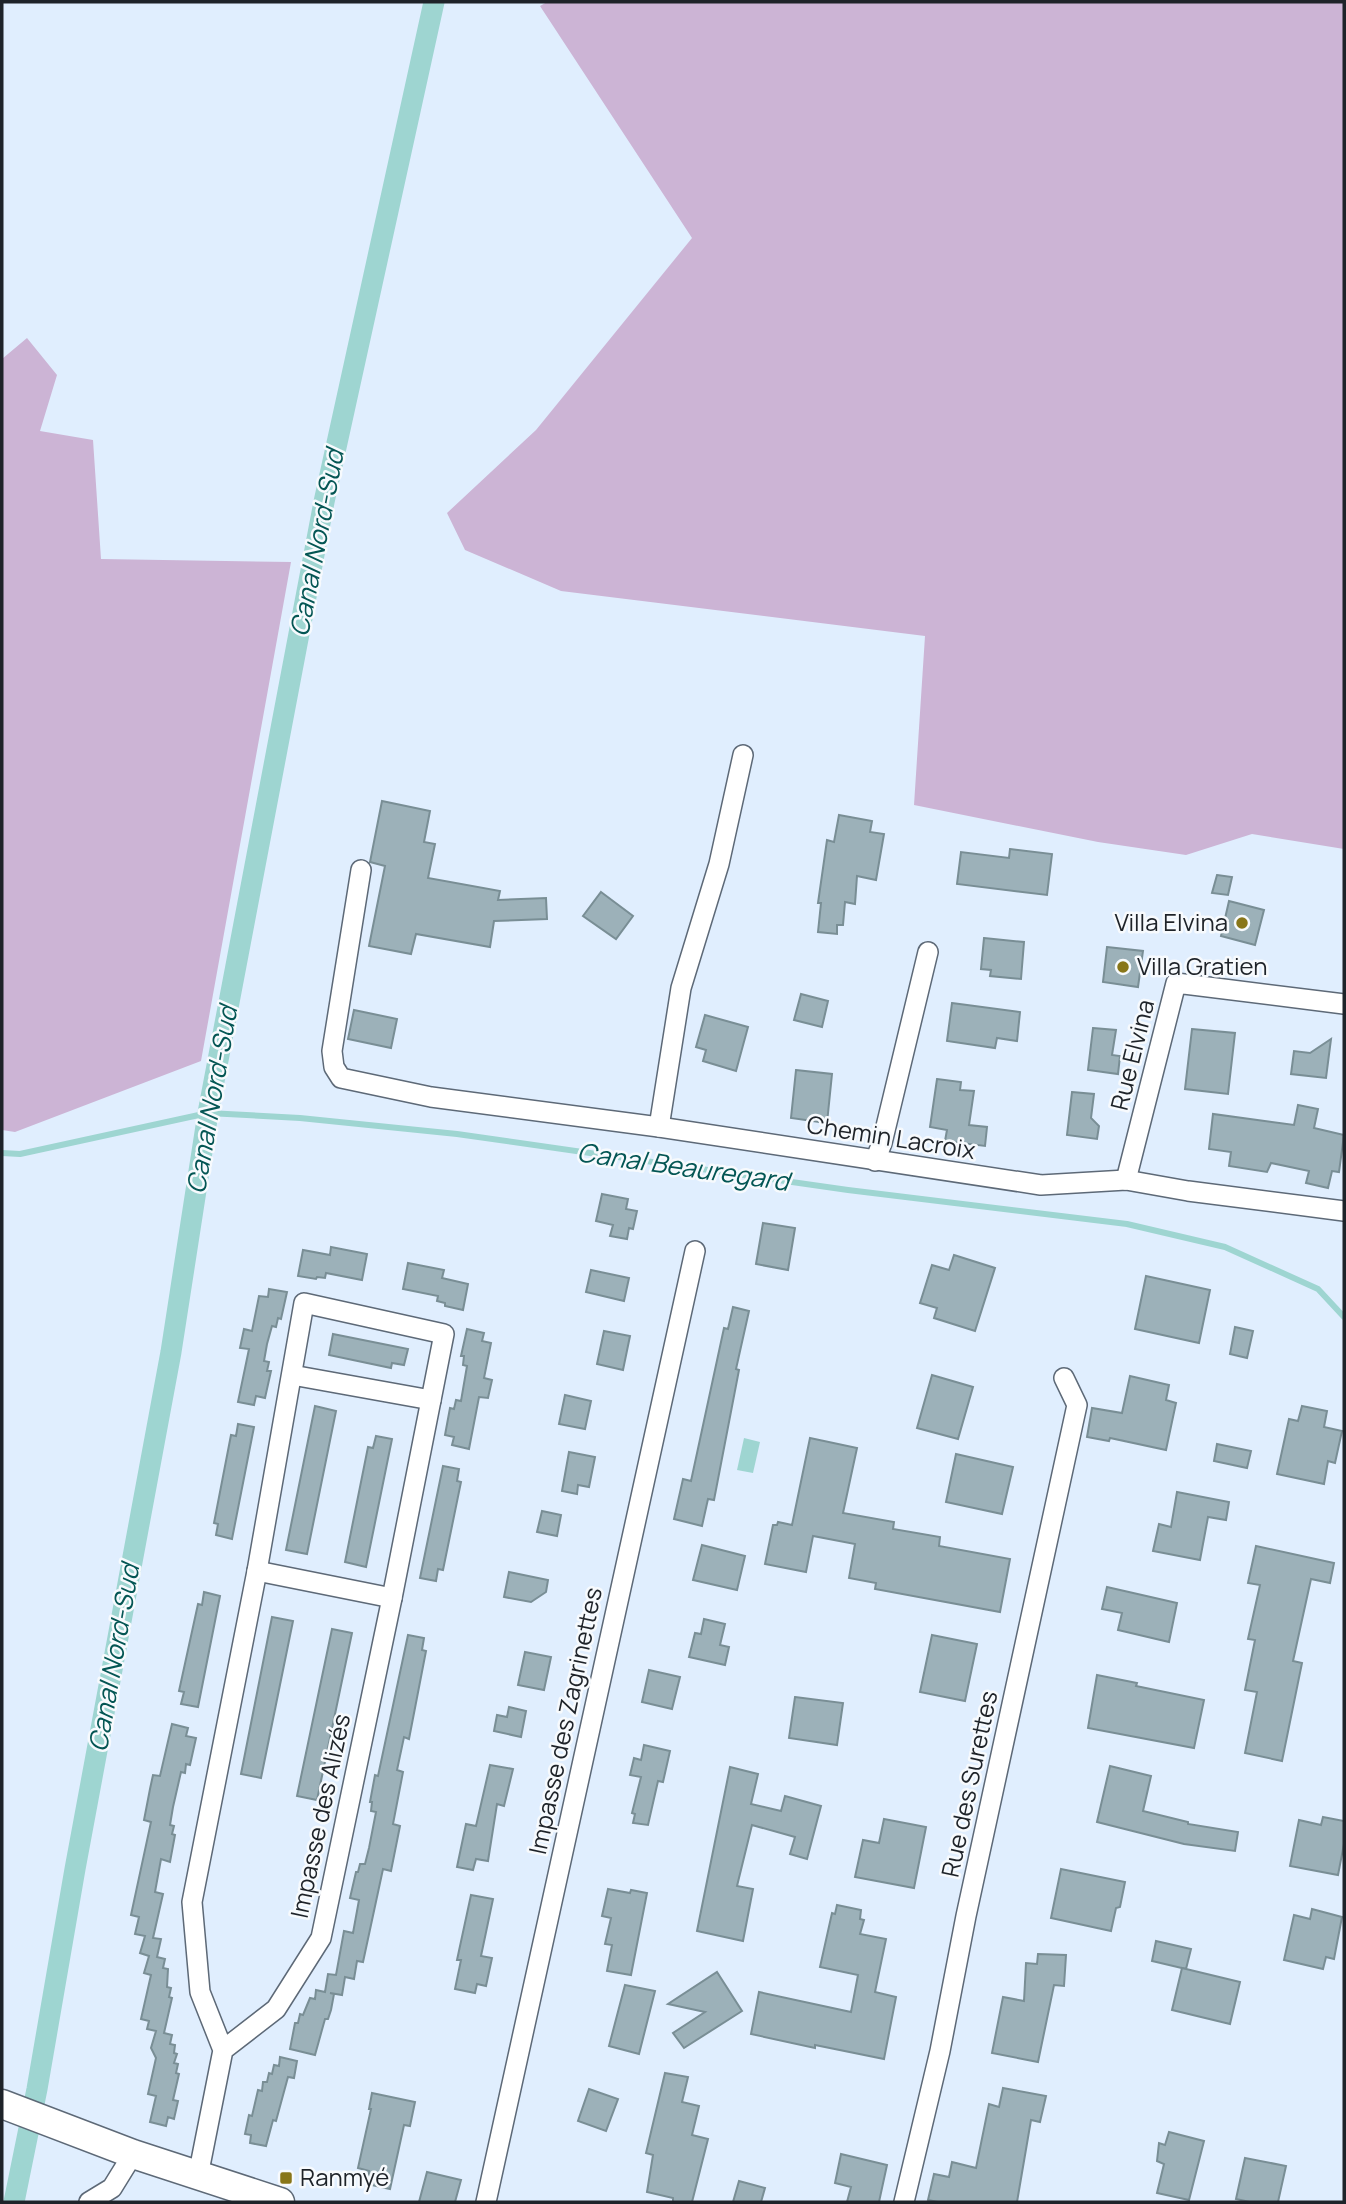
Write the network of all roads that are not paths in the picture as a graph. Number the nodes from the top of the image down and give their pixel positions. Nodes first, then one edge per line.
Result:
1 (743, 755) dead end
2 (361, 870) dead end
3 (929, 952) dead end
4 (1344, 1004) edge
5 (659, 1127) junction
6 (875, 1161) junction
7 (1126, 1180) junction
8 (1344, 1211) edge
9 (695, 1251) dead end
10 (292, 1374) junction
11 (1064, 1378) dead end
12 (431, 1400) junction
13 (257, 1571) junction
14 (392, 1598) junction
15 (223, 2050) junction
16 (2, 2105) edge
17 (133, 2154) junction
18 (198, 2176) junction
19 (89, 2202) edge
20 (280, 2202) edge
21 (486, 2202) edge
22 (904, 2202) edge

1 - 5 street
2 - 5 street, Chemin Lacroix
3 - 6 street
4 - 7 street, Rue Elvina
5 - 6 street, Chemin Lacroix
6 - 7 street, Chemin Lacroix
7 - 8 street, Chemin Lacroix
9 - 21 street, Impasse des Zagrinettes
10 - 12 street
10 - 12 street, Impasse des Alizés
10 - 13 street, Impasse des Alizés
11 - 22 street, Rue des Surettes
12 - 14 street, Impasse des Alizés
13 - 14 street
13 - 15 street, Impasse des Alizés
14 - 15 street, Impasse des Alizés
15 - 18 street
16 - 17 main road
17 - 18 main road
17 - 19 street
18 - 20 main road

